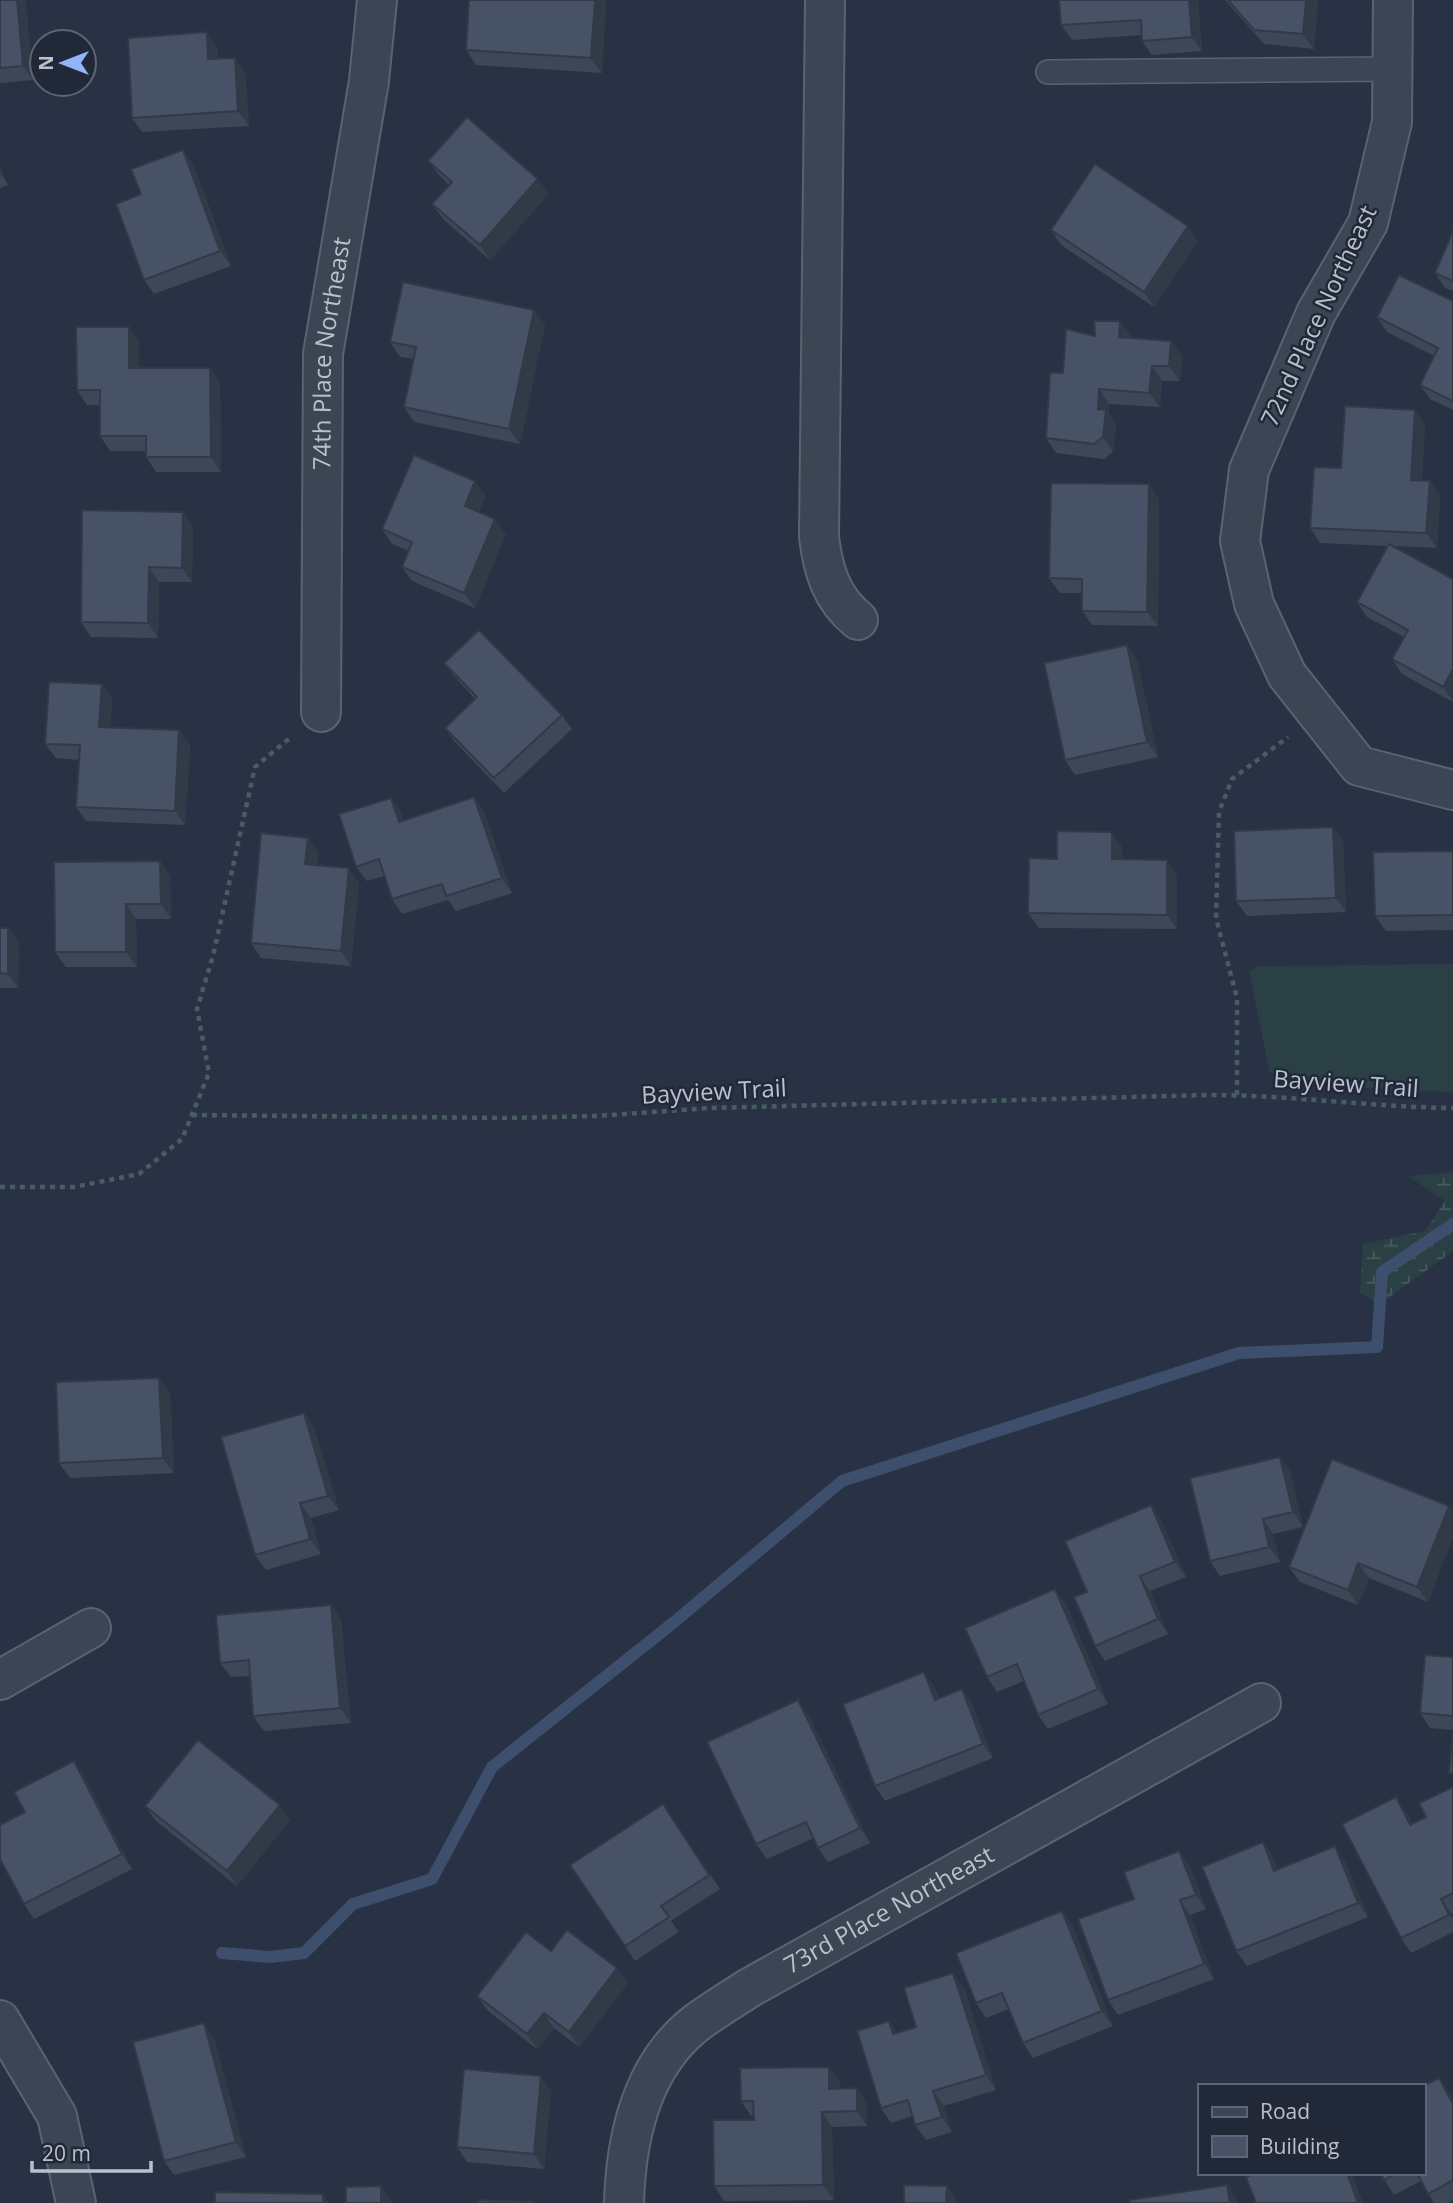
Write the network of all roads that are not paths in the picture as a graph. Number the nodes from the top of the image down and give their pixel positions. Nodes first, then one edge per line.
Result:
1 (377, 0) edge
2 (825, 0) edge
3 (1393, 0) edge
4 (1392, 69) junction
5 (1048, 72) dead end
6 (858, 620) dead end
7 (321, 712) road end
8 (1453, 790) edge
9 (92, 1628) dead end
10 (0, 1680) edge
11 (1261, 1703) dead end
12 (0, 2020) edge
13 (76, 2203) edge
14 (624, 2203) edge

1 - 7 street, 74th Place Northeast
2 - 6 street
3 - 4 street, 72nd Place Northeast
4 - 5 lane
4 - 8 street, 72nd Place Northeast
9 - 10 street
11 - 14 street, 73rd Place Northeast
12 - 13 street

